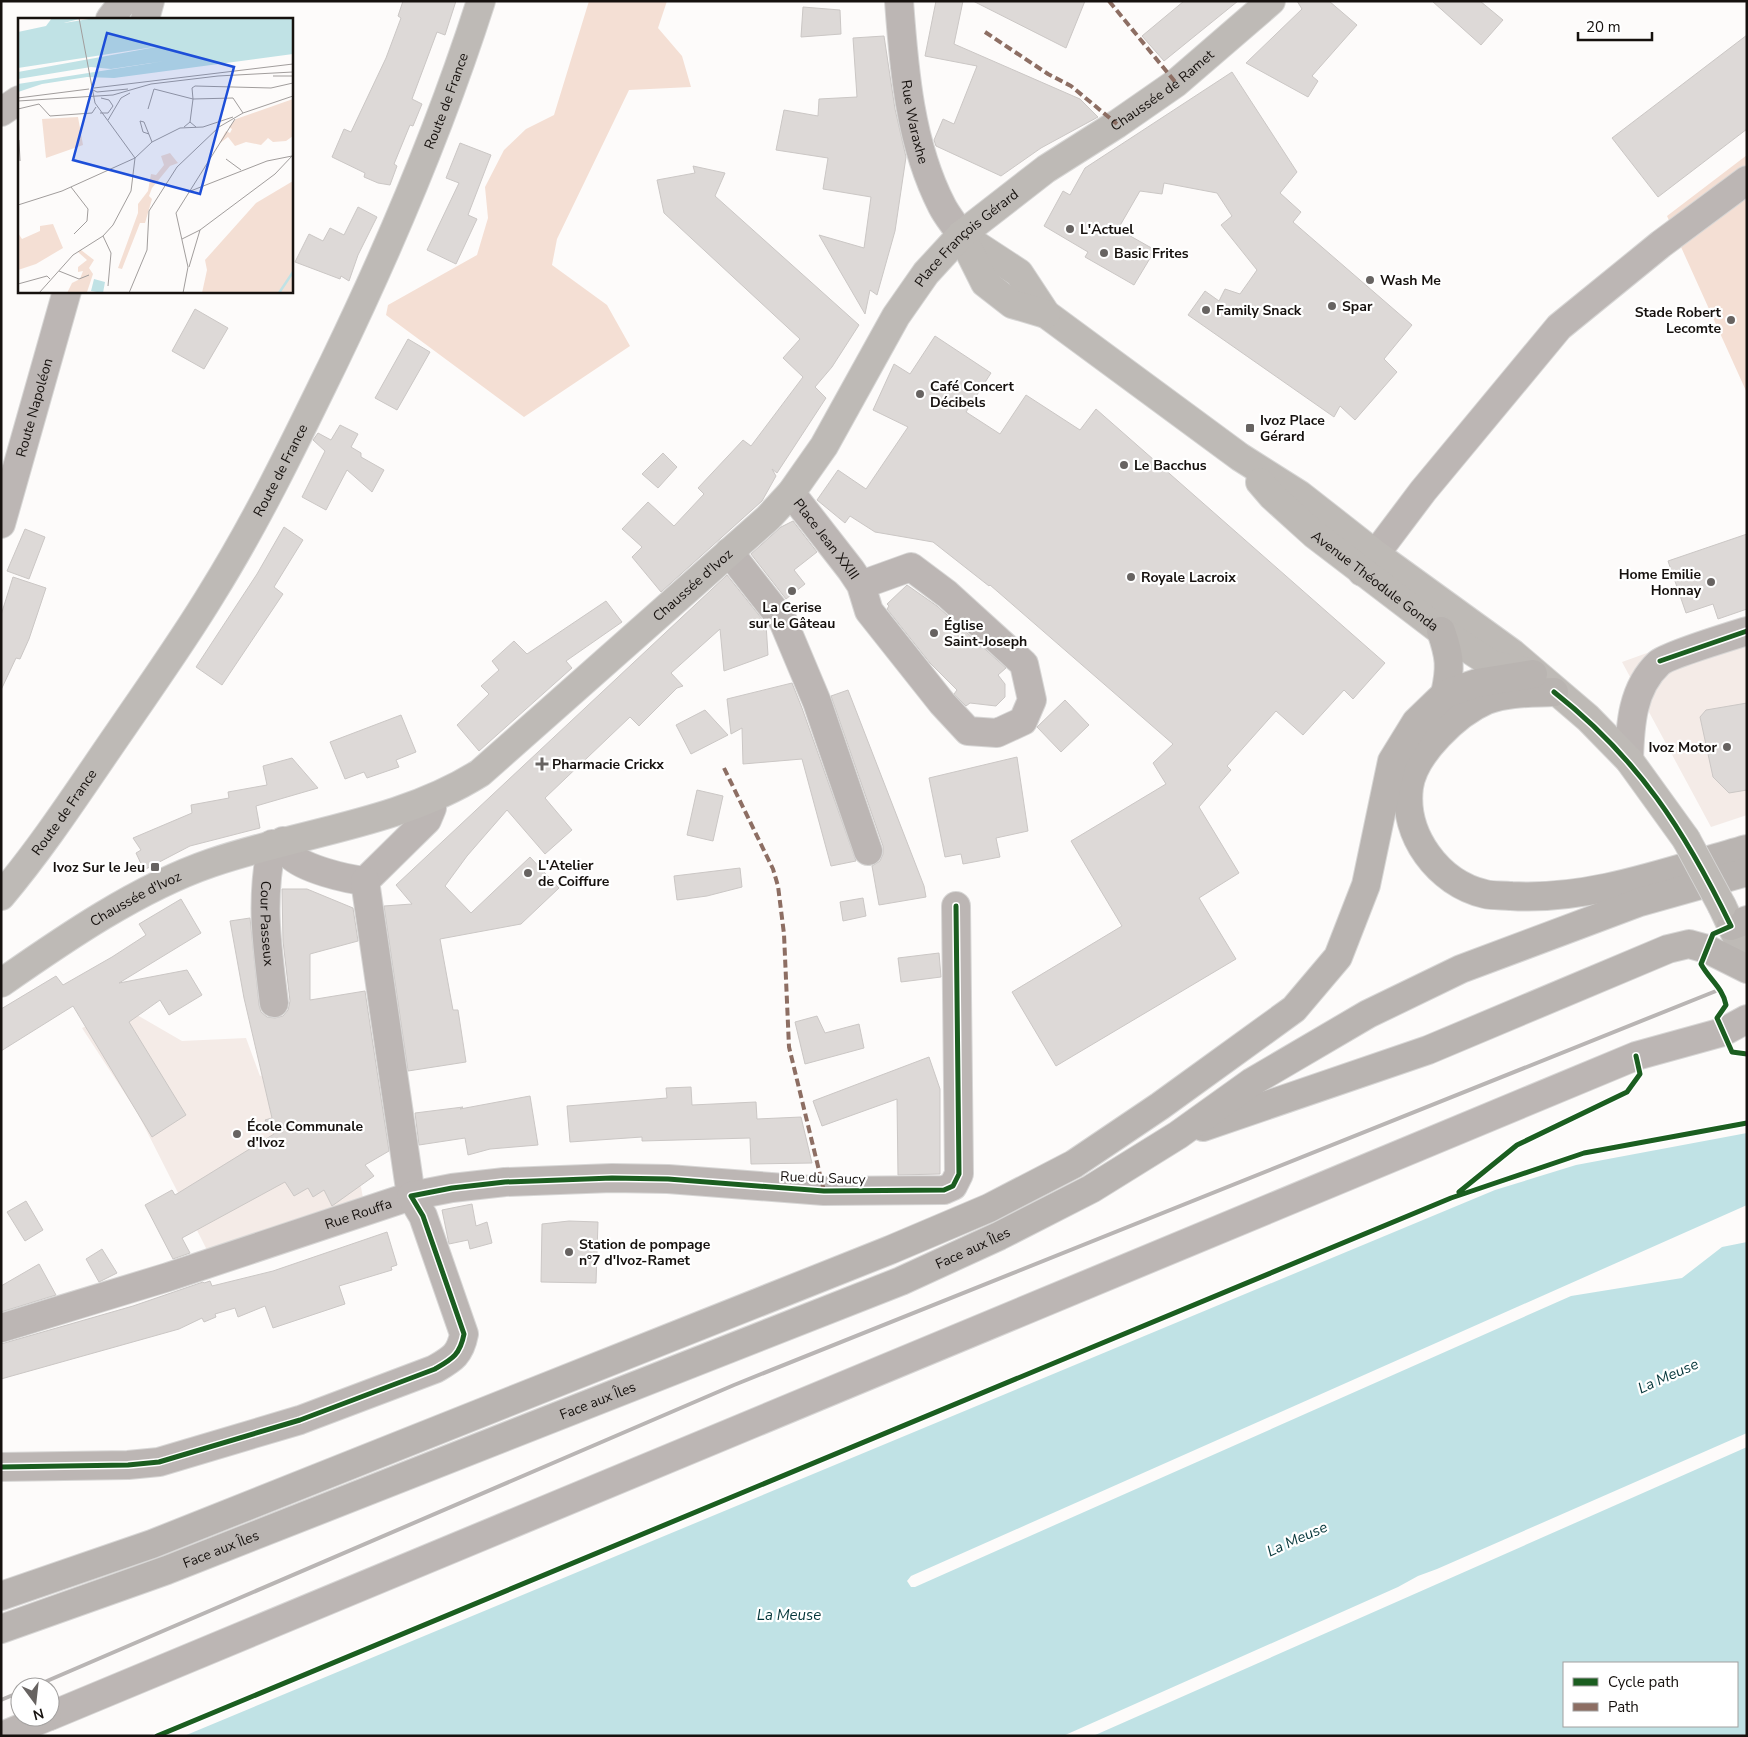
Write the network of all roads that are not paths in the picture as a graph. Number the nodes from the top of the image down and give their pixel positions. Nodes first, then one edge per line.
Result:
1 (124, 1) edge
2 (150, 1) edge
3 (481, 1) edge
4 (899, 1) edge
5 (1271, 1) edge
6 (111, 18) edge
7 (145, 18) edge
8 (18, 101) edge
9 (1, 112) edge
10 (1046, 169) joint
11 (1747, 180) edge
12 (961, 235) junction
13 (67, 292) edge
14 (896, 316) joint
15 (791, 493) junction
16 (1, 524) edge
17 (729, 552) junction
18 (1368, 562) junction
19 (861, 586) junction
20 (1747, 631) edge
21 (1441, 632) junction
22 (1533, 674) junction
23 (1554, 692) junction
24 (1445, 694) junction
25 (1629, 760) junction
26 (429, 801) junction
27 (277, 843) junction
28 (1747, 849) edge
29 (868, 851) dead end
30 (1747, 872) edge
31 (365, 881) junction
32 (1633, 881) junction
33 (1, 896) edge
34 (956, 906) dead end
35 (1733, 917) edge
36 (1747, 959) edge
37 (1747, 969) edge
38 (1, 983) edge
39 (274, 1003) dead end
40 (1747, 1019) edge
41 (1160, 1106) junction
42 (1178, 1135) junction
43 (411, 1196) junction
44 (1, 1328) edge
45 (1, 1467) edge
46 (1, 1596) edge
47 (1, 1629) edge
48 (60, 1711) edge
49 (23, 1727) edge
50 (2, 1736) edge

1 - 6 street
2 - 7 street
3 - 33 main road, Route de France
4 - 12 street, Rue Waraxhe
5 - 10 main road, Chaussée de Ramet
8 - 9 street
10 - 12 main road, Place François Gérard
11 - 18 street
12 - 14 main road, Place François Gérard
12 - 18 main road, Avenue Théodule Gonda
13 - 16 street, Route Napoléon
14 - 15 main road, Chaussée d'Ivoz
15 - 17 main road, Chaussée d'Ivoz
15 - 19 street, Place Jean XXIII
17 - 26 main road, Chaussée d'Ivoz
17 - 29 street
18 - 21 main road, Avenue Théodule Gonda
18 - 22 main road, Avenue Théodule Gonda
19 - 19 street, Place Jean XXIII
20 - 25 street
21 - 22 main road, Avenue Théodule Gonda
21 - 24 highway
22 - 23 main road, Avenue Théodule Gonda
22 - 24 highway
23 - 25 main road, Avenue Théodule Gonda
23 - 32 highway
24 - 41 highway
25 - 35 main road, Avenue Théodule Gonda, bridge
26 - 27 main road, Chaussée d'Ivoz
26 - 31 street
27 - 31 street
27 - 38 main road, Chaussée d'Ivoz
27 - 39 street, Cour Passeux
28 - 32 highway
30 - 42 highway
31 - 43 street
32 - 41 highway
34 - 43 street, Rue du Saucy
35 - 36 main road, Avenue Théodule Gonda
37 - 42 highway
40 - 48 street
41 - 46 highway
42 - 47 highway, Face aux Îles
43 - 44 street, Rue Rouffa
43 - 45 street
49 - 50 street

